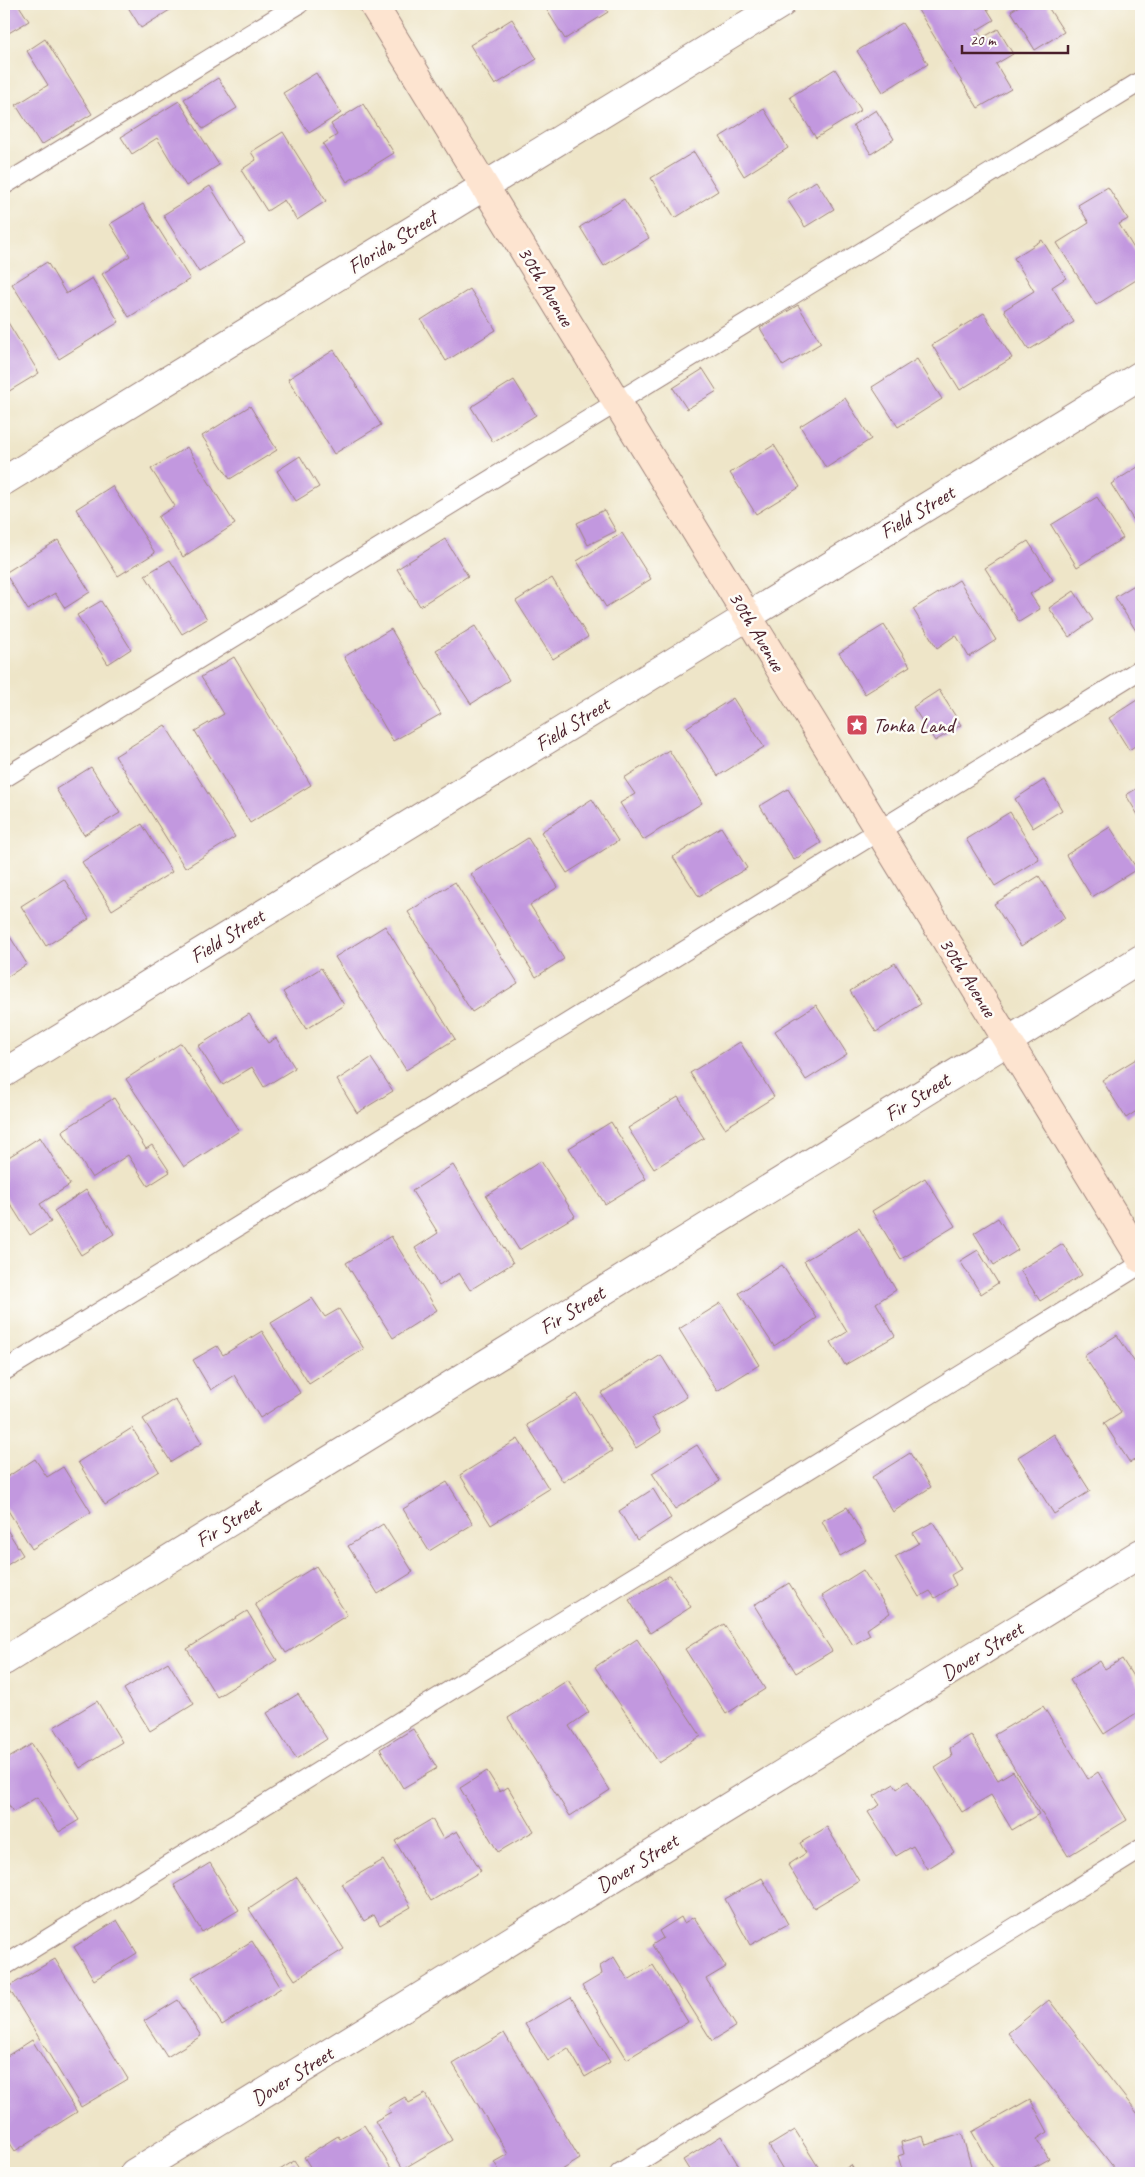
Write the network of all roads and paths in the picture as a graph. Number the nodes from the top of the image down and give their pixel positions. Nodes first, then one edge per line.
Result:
1 (299, 4) edge
2 (373, 4) edge
3 (781, 4) edge
4 (1141, 81) edge
5 (4, 184) edge
6 (484, 185) junction
7 (1141, 375) edge
8 (615, 402) junction
9 (4, 482) edge
10 (748, 616) junction
11 (1141, 669) edge
12 (4, 778) edge
13 (878, 830) junction
14 (1141, 959) edge
15 (1008, 1041) junction
16 (4, 1074) edge
17 (1141, 1259) edge
18 (1141, 1264) edge
19 (4, 1371) edge
20 (1141, 1554) edge
21 (4, 1661) edge
22 (1141, 1849) edge
23 (4, 1966) edge
24 (134, 2173) edge
25 (620, 2173) edge

1 - 5 lane
2 - 6 street, 30th Avenue
3 - 6 street, Florida Street
4 - 8 lane
6 - 8 street, 30th Avenue
6 - 9 street, Florida Street
7 - 10 street, Field Street
8 - 10 street, 30th Avenue
8 - 12 lane
10 - 13 street, 30th Avenue
10 - 16 street, Field Street
11 - 13 lane
13 - 15 street, 30th Avenue
13 - 19 lane
14 - 15 street, Fir Street
15 - 17 street, 30th Avenue
15 - 21 street, Fir Street
18 - 23 lane
20 - 24 street, Dover Street
22 - 25 lane

